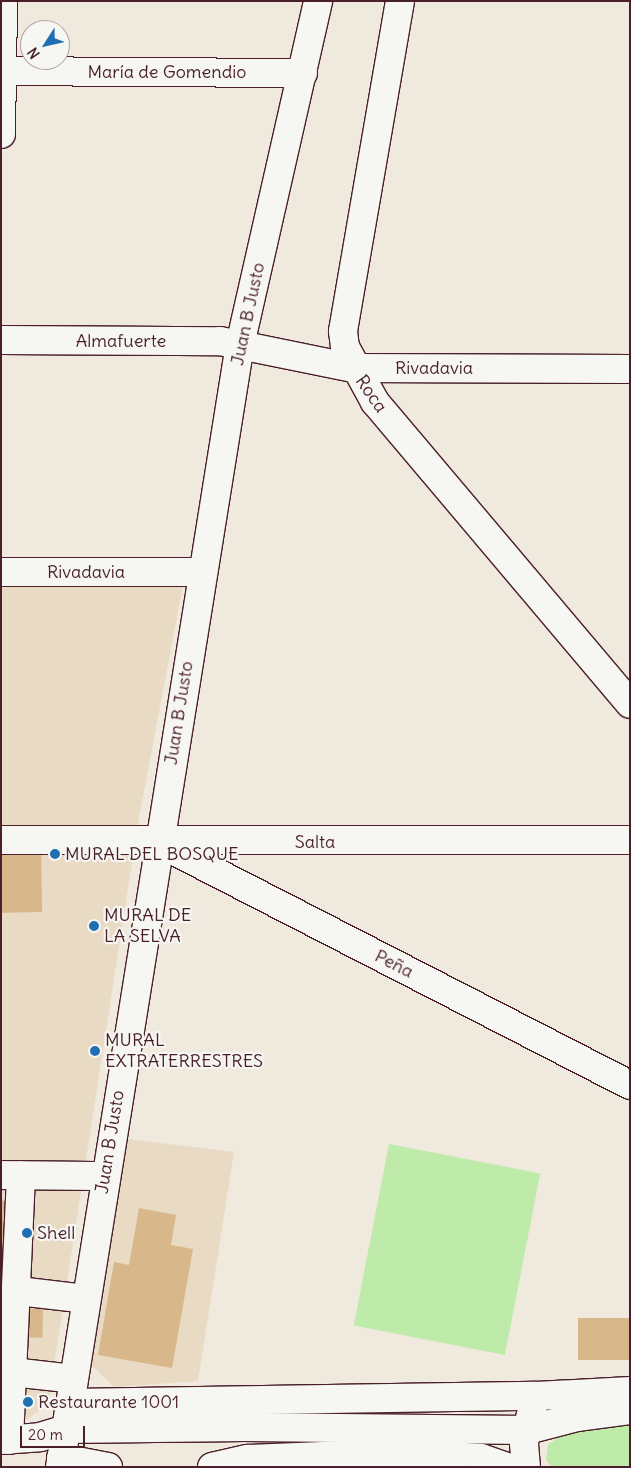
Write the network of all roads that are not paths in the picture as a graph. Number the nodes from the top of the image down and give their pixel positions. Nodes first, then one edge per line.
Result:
1 (3, 1) edge
2 (318, 1) edge
3 (400, 1) edge
4 (2, 71) edge
5 (303, 73) junction
6 (1, 134) edge
7 (1, 340) edge
8 (240, 345) junction
9 (353, 368) junction
10 (630, 369) edge
11 (1, 572) edge
12 (202, 572) junction
13 (630, 704) edge
14 (1, 840) edge
15 (630, 840) edge
16 (158, 842) junction
17 (630, 1085) edge
18 (11, 1175) edge
19 (105, 1176) junction
20 (18, 1291) junction
21 (86, 1299) junction
22 (12, 1372) junction
23 (72, 1391) junction
24 (630, 1391) edge
25 (536, 1396) junction
26 (630, 1410) edge
27 (66, 1429) junction
28 (526, 1430) junction
29 (5, 1440) edge
30 (396, 1460) edge
31 (60, 1462) edge
32 (108, 1467) edge
33 (212, 1467) edge
34 (507, 1467) edge
35 (526, 1467) edge

1 - 4 street
2 - 5 street, Juan B Justo
3 - 9 street, Roca
4 - 5 street, María de Gomendio
4 - 6 street
5 - 8 street, Juan B Justo
7 - 8 street, Almafuerte
8 - 9 street, Rivadavia
8 - 12 street, Juan B Justo
9 - 10 street, Rivadavia
9 - 13 street, Roca
11 - 12 street, Rivadavia
12 - 16 street, Juan B Justo
14 - 16 street, Salta
15 - 16 street, Salta
16 - 17 street, Peña
16 - 19 street, Juan B Justo
18 - 19 street
18 - 20 street
19 - 21 street, Juan B Justo
20 - 21 street
20 - 22 street
21 - 23 street, Juan B Justo
22 - 23 street
22 - 29 street
23 - 25 street
23 - 27 street, Juan B Justo
24 - 25 street
25 - 28 street
26 - 28 street
27 - 28 street
27 - 29 street
27 - 31 street, Juan B Justo
28 - 35 street
30 - 33 street
30 - 34 street
31 - 32 street

